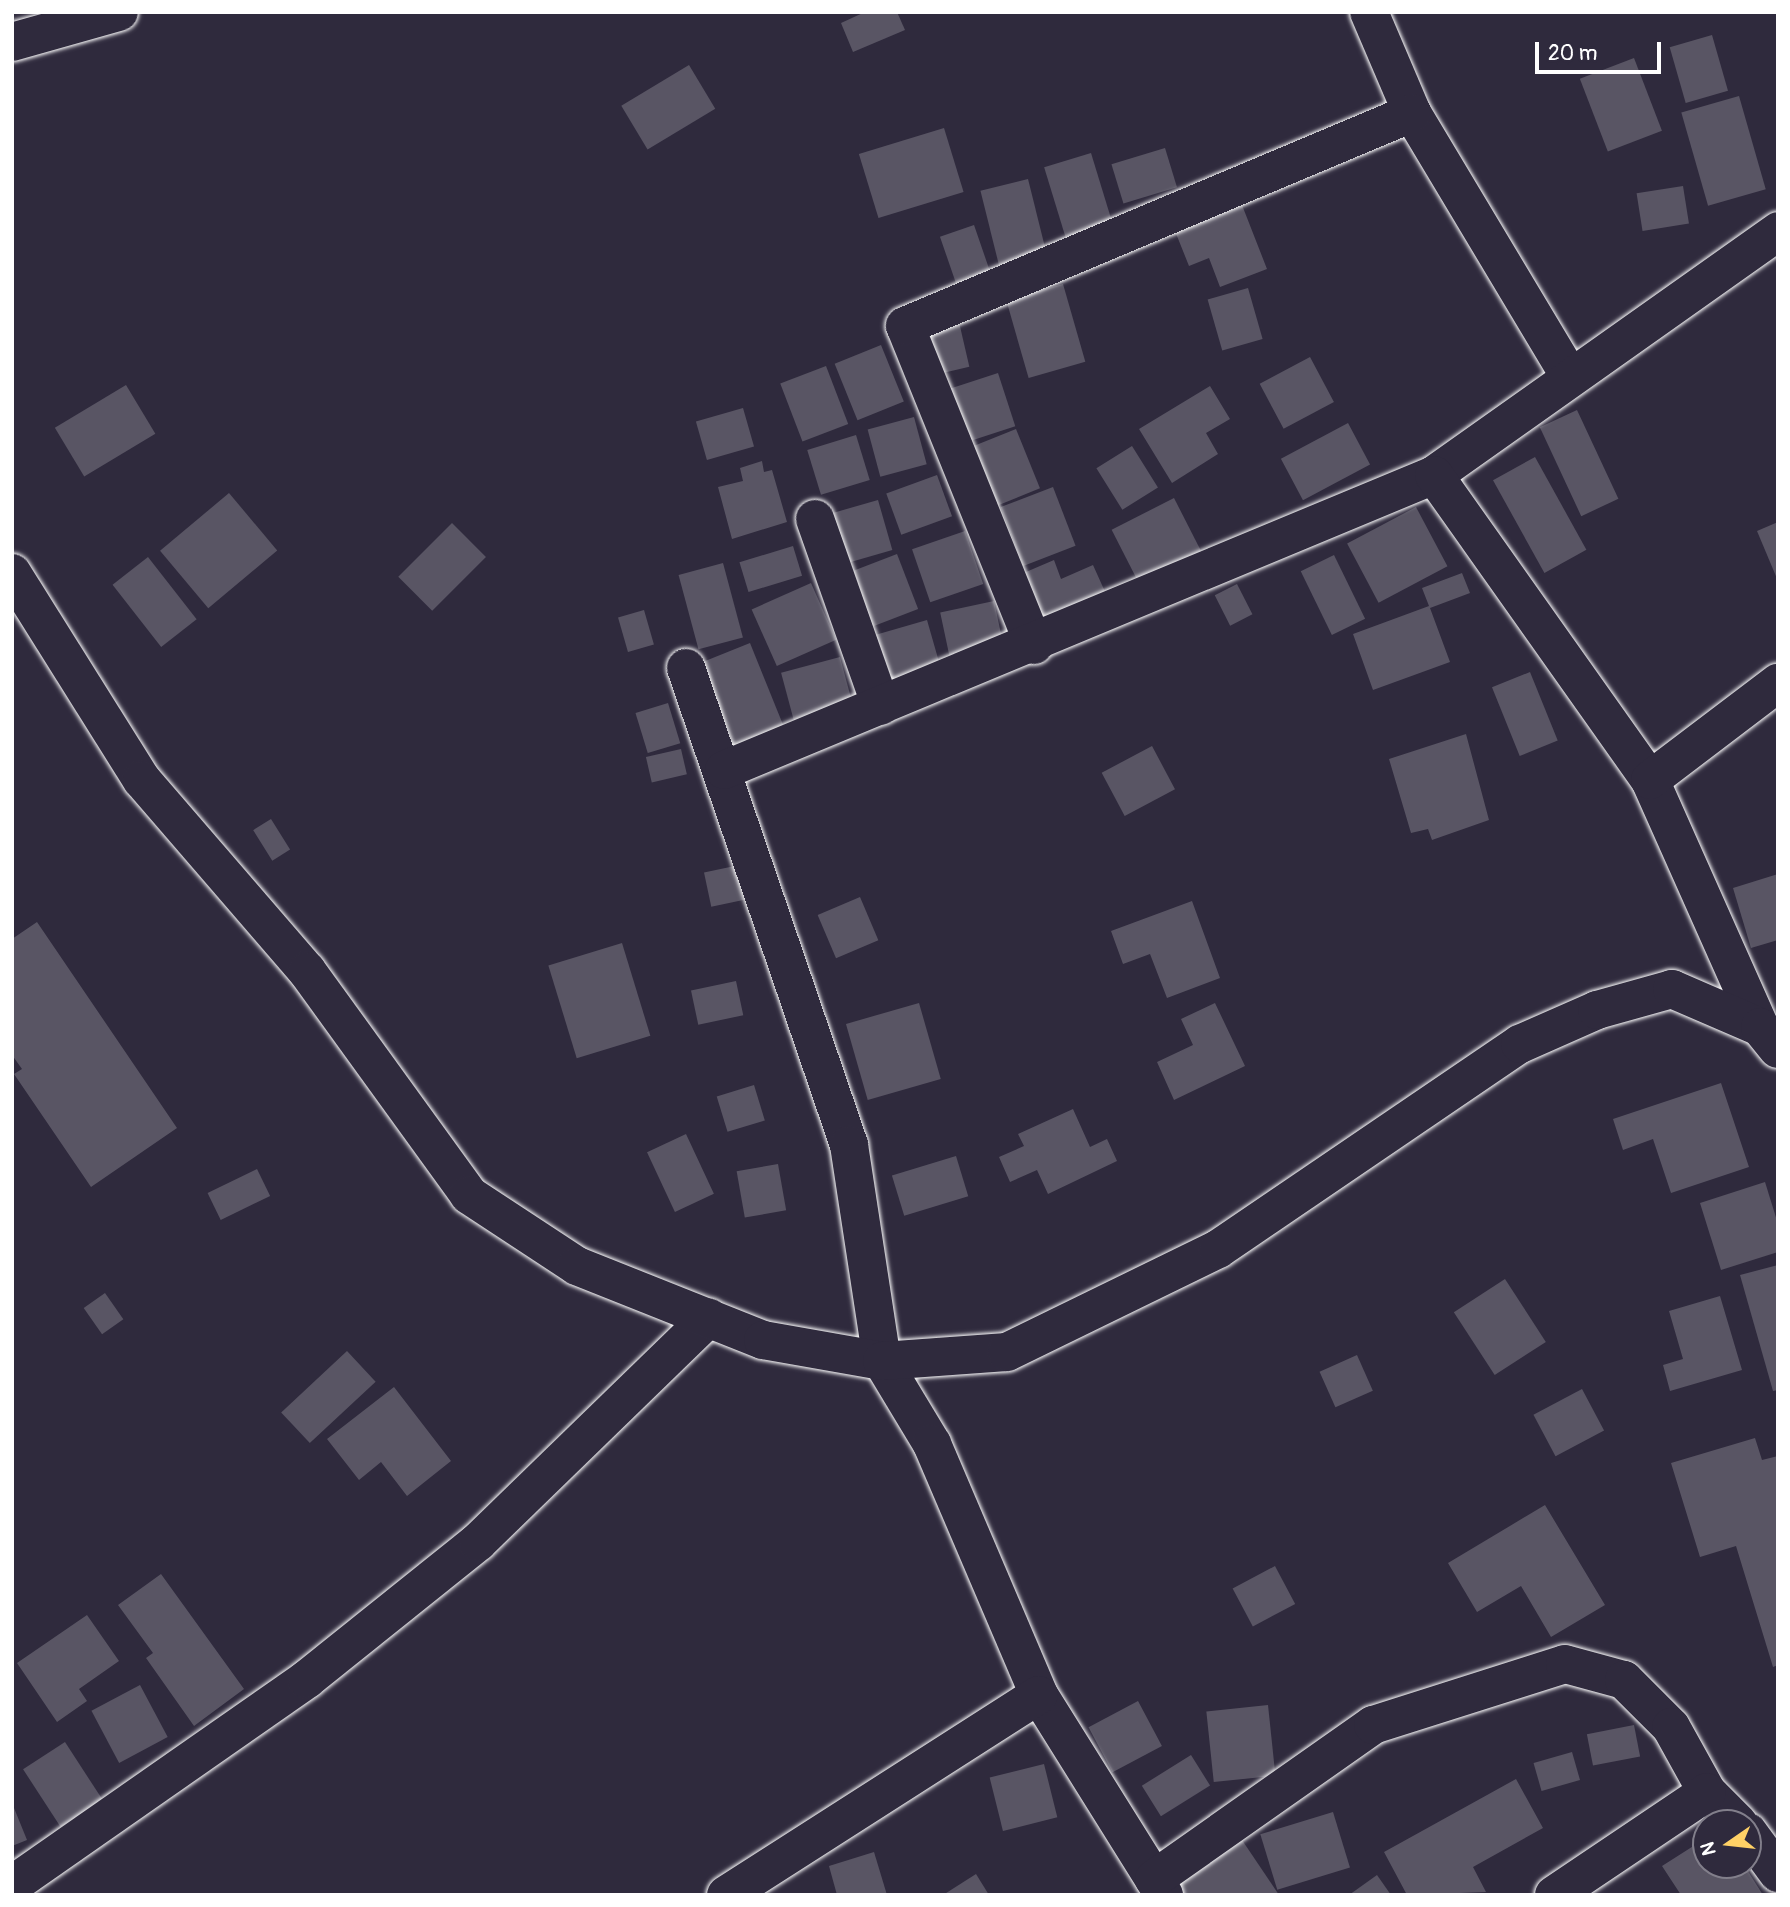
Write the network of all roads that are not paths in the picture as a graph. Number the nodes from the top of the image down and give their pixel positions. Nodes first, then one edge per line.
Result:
1 (119, 12) edge
2 (1369, 12) edge
3 (12, 42) edge
4 (1412, 113) junction
5 (1778, 231) edge
6 (1570, 377) junction
7 (1434, 475) junction
8 (815, 519) dead end
9 (12, 573) edge
10 (1034, 645) junction
11 (686, 668) dead end
12 (1778, 683) edge
13 (881, 706) junction
14 (724, 770) junction
15 (1650, 780) junction
16 (1769, 1038) edge
17 (709, 1317) junction
18 (882, 1361) junction
19 (1039, 1695) junction
20 (1707, 1792) junction
21 (1724, 1809) edge
22 (1762, 1851) edge
23 (1778, 1873) edge
24 (12, 1885) edge
25 (1160, 1891) edge
26 (726, 1895) edge
27 (1554, 1895) edge

1 - 3 street
2 - 4 street
4 - 6 street
4 - 10 street
5 - 6 street
6 - 7 street
7 - 10 street
7 - 15 street
8 - 13 street
9 - 17 street
10 - 13 street
11 - 14 street
12 - 15 street
13 - 14 street
14 - 18 street
15 - 16 street
16 - 18 street
17 - 18 street
17 - 24 street
18 - 19 street
19 - 25 street
19 - 26 street
20 - 21 street
20 - 25 street
20 - 27 street
22 - 23 street

